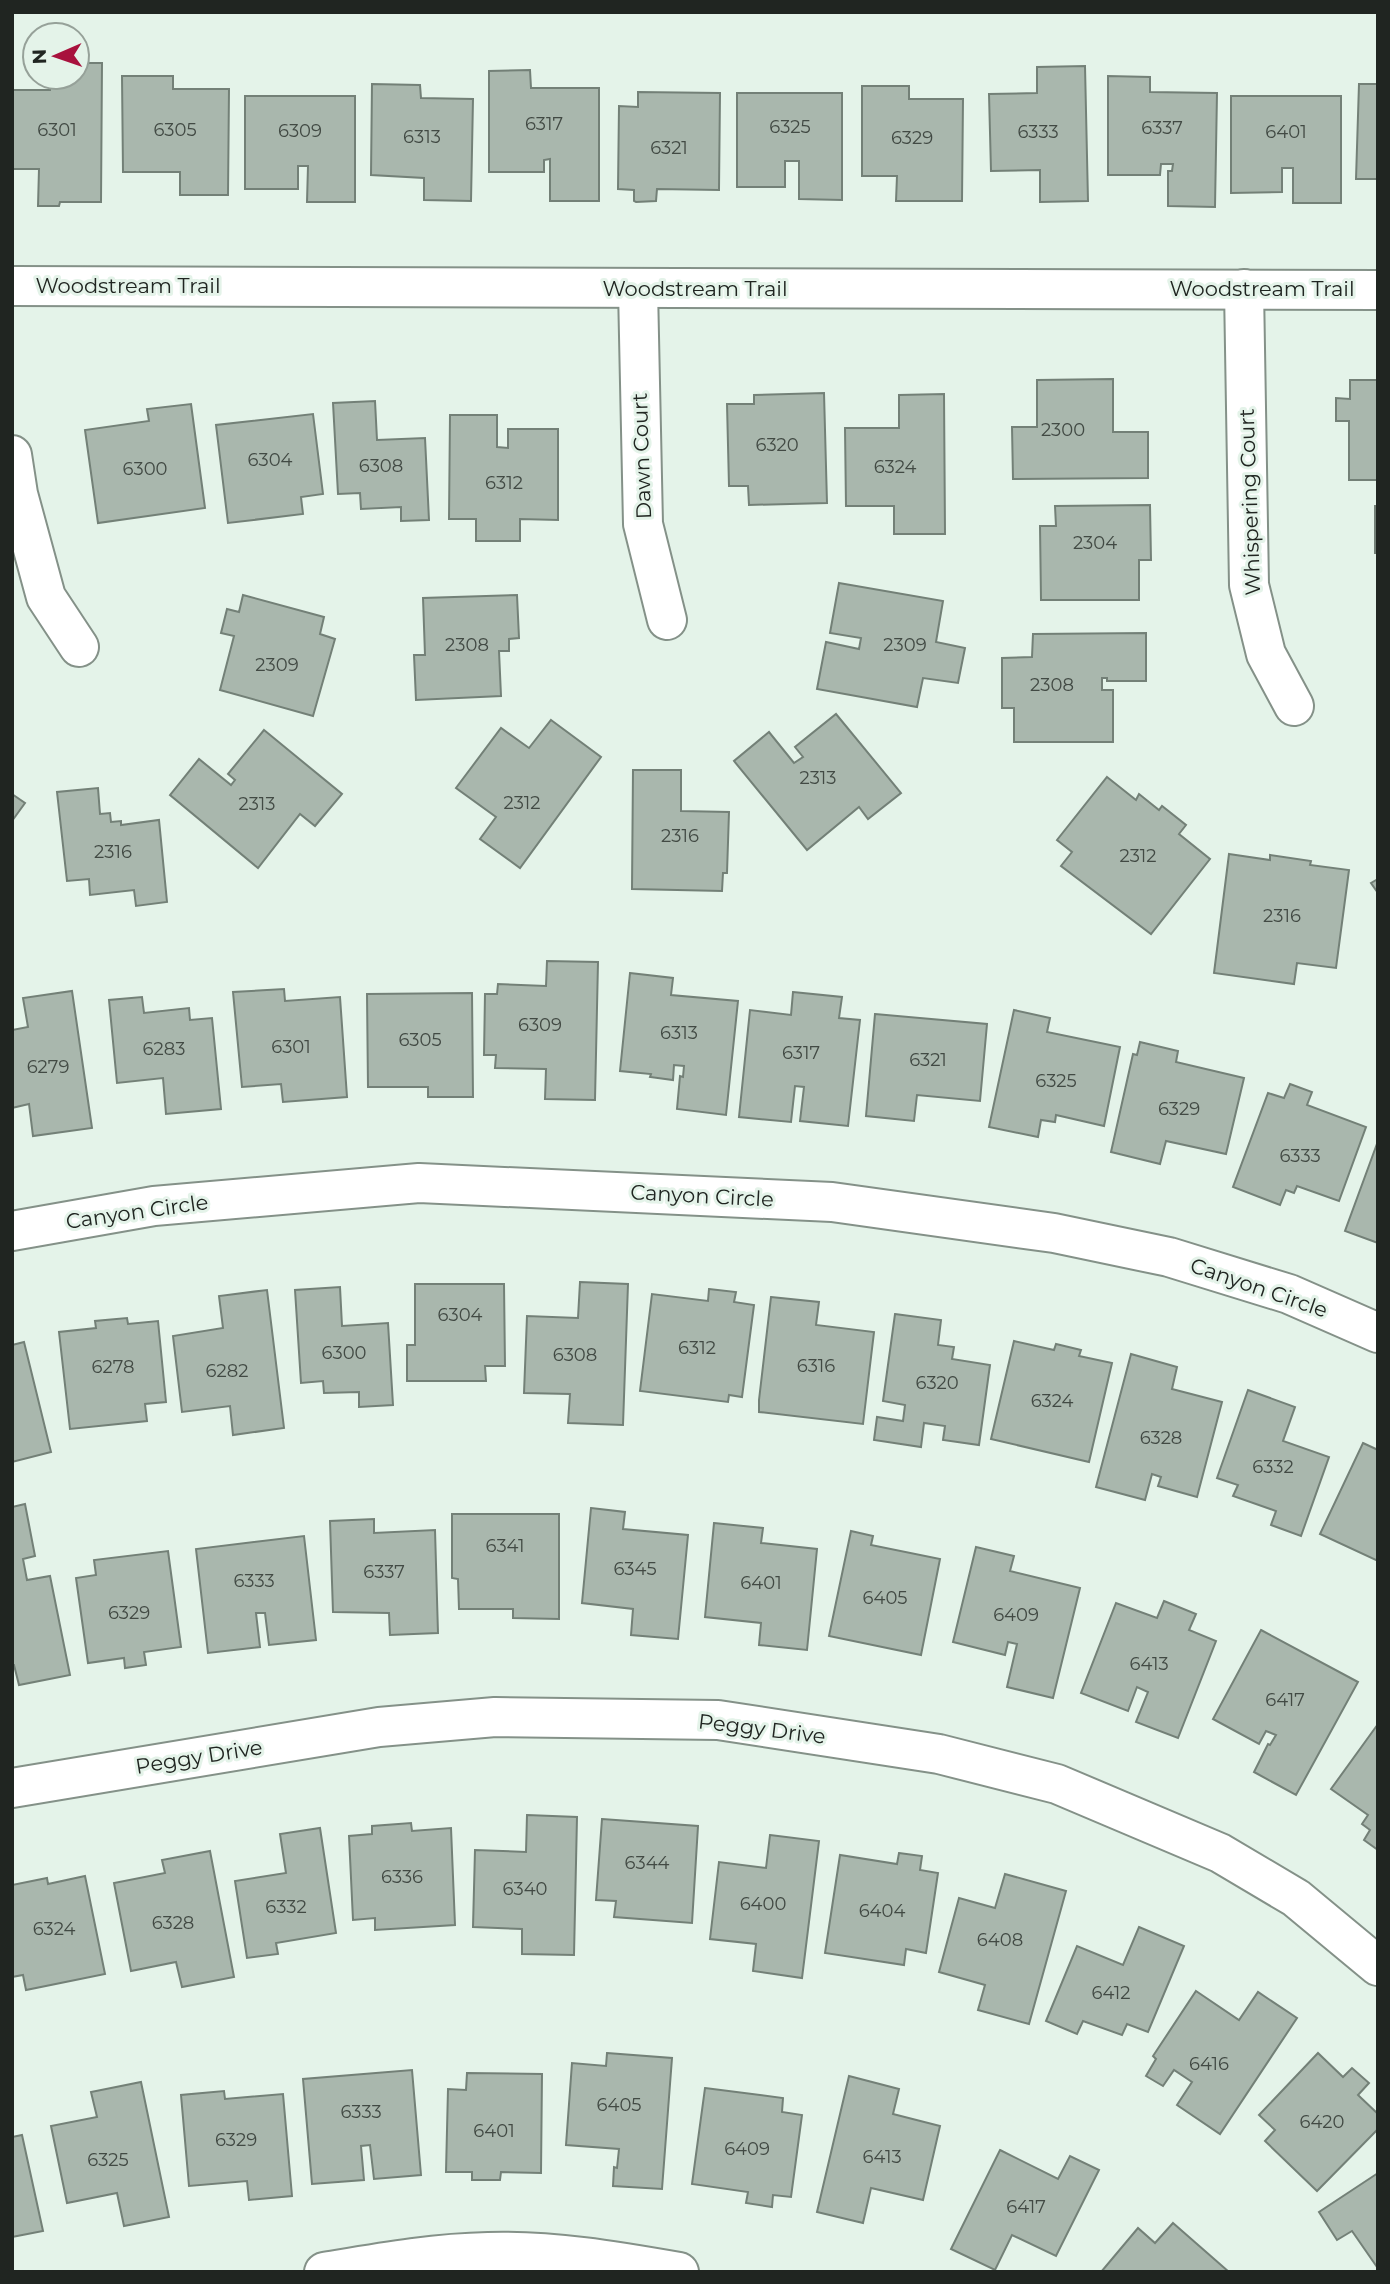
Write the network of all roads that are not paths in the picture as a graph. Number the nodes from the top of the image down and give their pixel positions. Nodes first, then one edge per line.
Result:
1 (12, 286) edge
2 (638, 289) junction
3 (1244, 289) junction
4 (1378, 290) edge
5 (12, 455) edge
6 (667, 620) dead end
7 (79, 647) dead end
8 (1294, 706) dead end
9 (12, 1231) edge
10 (1378, 1333) edge
11 (12, 1788) edge
12 (1378, 1966) edge
13 (390, 2267) edge
14 (324, 2272) edge
15 (678, 2272) edge

1 - 2 street, Woodstream Trail
2 - 3 street, Woodstream Trail
2 - 6 street, Dawn Court
3 - 4 street, Woodstream Trail
3 - 8 street, Whispering Court
5 - 7 street
9 - 10 street, Canyon Circle
11 - 12 street, Peggy Drive
13 - 14 street
13 - 15 street

